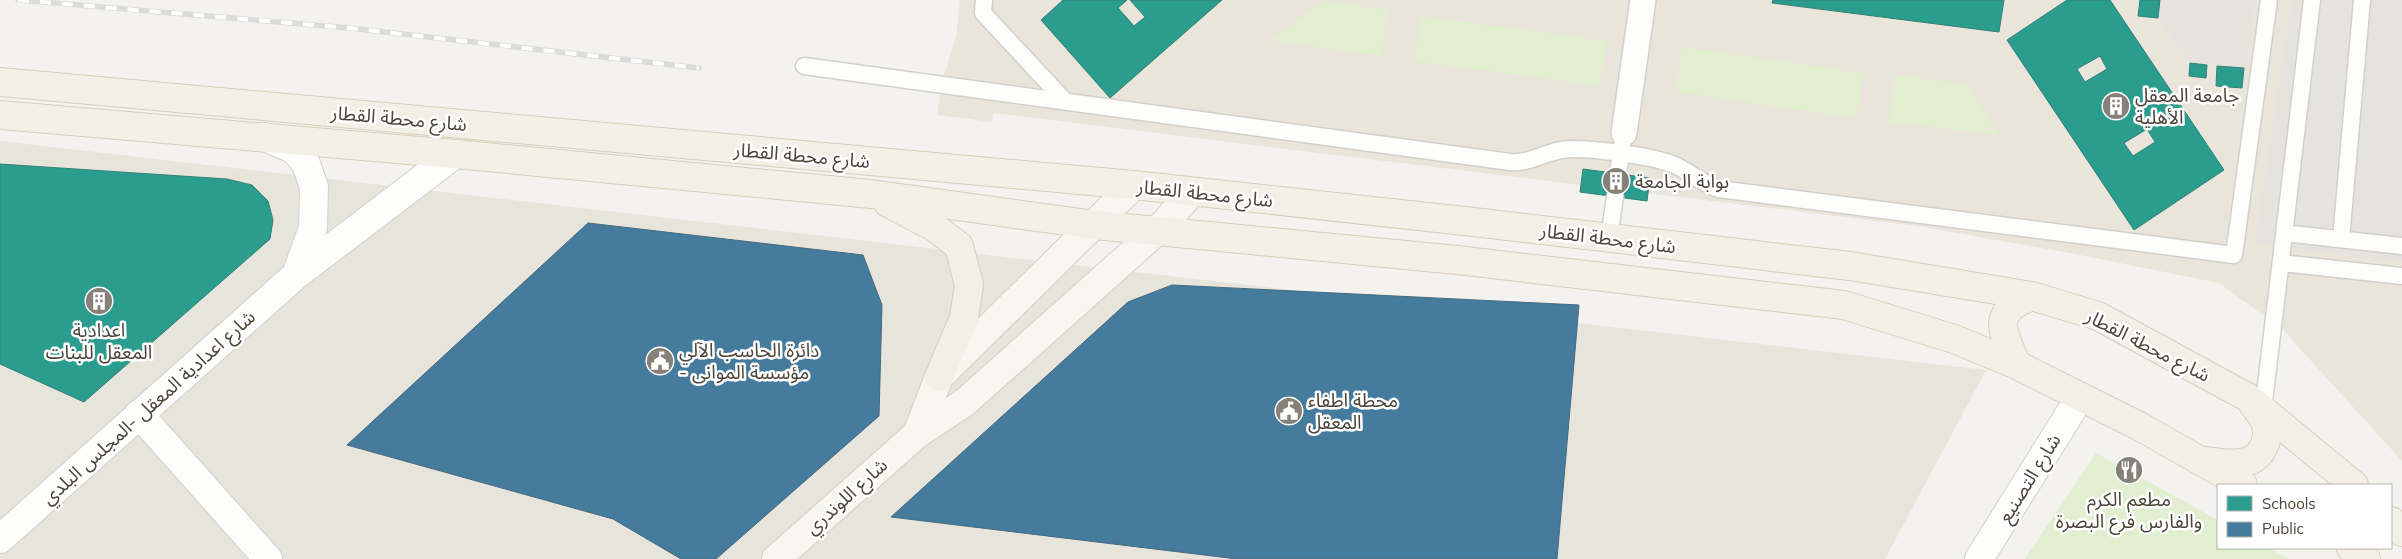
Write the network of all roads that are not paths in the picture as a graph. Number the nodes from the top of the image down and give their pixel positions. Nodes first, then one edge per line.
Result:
1 (984, 0) edge
2 (1644, 0) edge
3 (2270, 0) edge
4 (2312, 0) edge
5 (2362, 0) edge
6 (804, 66) dead end
7 (0, 82) edge
8 (1064, 100) junction
9 (0, 115) edge
10 (265, 137) junction
11 (1622, 144) junction
12 (455, 154) junction
13 (1618, 174) dead end
14 (1134, 185) junction
15 (1191, 192) junction
16 (872, 194) junction
17 (1615, 197) dead end
18 (1465, 221) junction
19 (1095, 225) junction
20 (1158, 230) junction
21 (2284, 233) junction
22 (1610, 238) junction
23 (2341, 239) junction
24 (2402, 246) edge
25 (1457, 260) junction
26 (2281, 263) junction
27 (296, 275) junction
28 (2402, 276) edge
29 (2032, 296) junction
30 (2017, 365) junction
31 (939, 377) junction
32 (2080, 397) junction
33 (2255, 403) junction
34 (140, 414) junction
35 (917, 434) junction
36 (2200, 461) junction
37 (2241, 484) edge
38 (2353, 484) edge
39 (2392, 522) edge
40 (2402, 532) edge
41 (0, 539) edge
42 (2352, 549) edge
43 (268, 559) edge
44 (776, 559) edge
45 (1979, 559) edge
46 (2366, 559) edge

1 - 8 lane
2 - 11 street
3 - 11 lane
4 - 21 lane
5 - 23 lane
6 - 8 lane
7 - 14 main road, شارع محطة القطار
8 - 11 lane
9 - 10 main road, شارع محطة القطار
10 - 12 main road, شارع محطة القطار
10 - 27 street
11 - 13 lane
12 - 16 main road, شارع محطة القطار
12 - 27 street, شارع اعدادية المعقل -المجلس البلدي
14 - 15 main road, شارع محطة القطار
14 - 19 main road
15 - 18 main road, شارع محطة القطار
15 - 20 main road, شارع اللوندري
16 - 19 main road, شارع محطة القطار
16 - 31 main road
17 - 22 lane
18 - 22 main road, شارع محطة القطار
18 - 25 main road
19 - 20 main road, شارع محطة القطار
19 - 31 main road
20 - 25 main road, شارع محطة القطار
20 - 35 main road, شارع اللوندري
21 - 23 lane
21 - 26 lane
22 - 29 main road, شارع محطة القطار
23 - 24 lane
25 - 30 main road, شارع محطة القطار
26 - 28 lane
26 - 33 lane
27 - 34 street, شارع اعدادية المعقل -المجلس البلدي
29 - 30 main road
29 - 33 main road, شارع محطة القطار
30 - 32 main road, شارع محطة القطار
31 - 35 main road
32 - 36 main road, شارع محطة القطار
32 - 45 street, شارع التصنيع
33 - 36 main road
33 - 38 main road, شارع محطة القطار
34 - 41 street, شارع اعدادية المعقل -المجلس البلدي
34 - 43 street
35 - 44 main road, شارع اللوندري
36 - 37 main road, شارع محطة القطار
39 - 40 main road
42 - 46 main road

